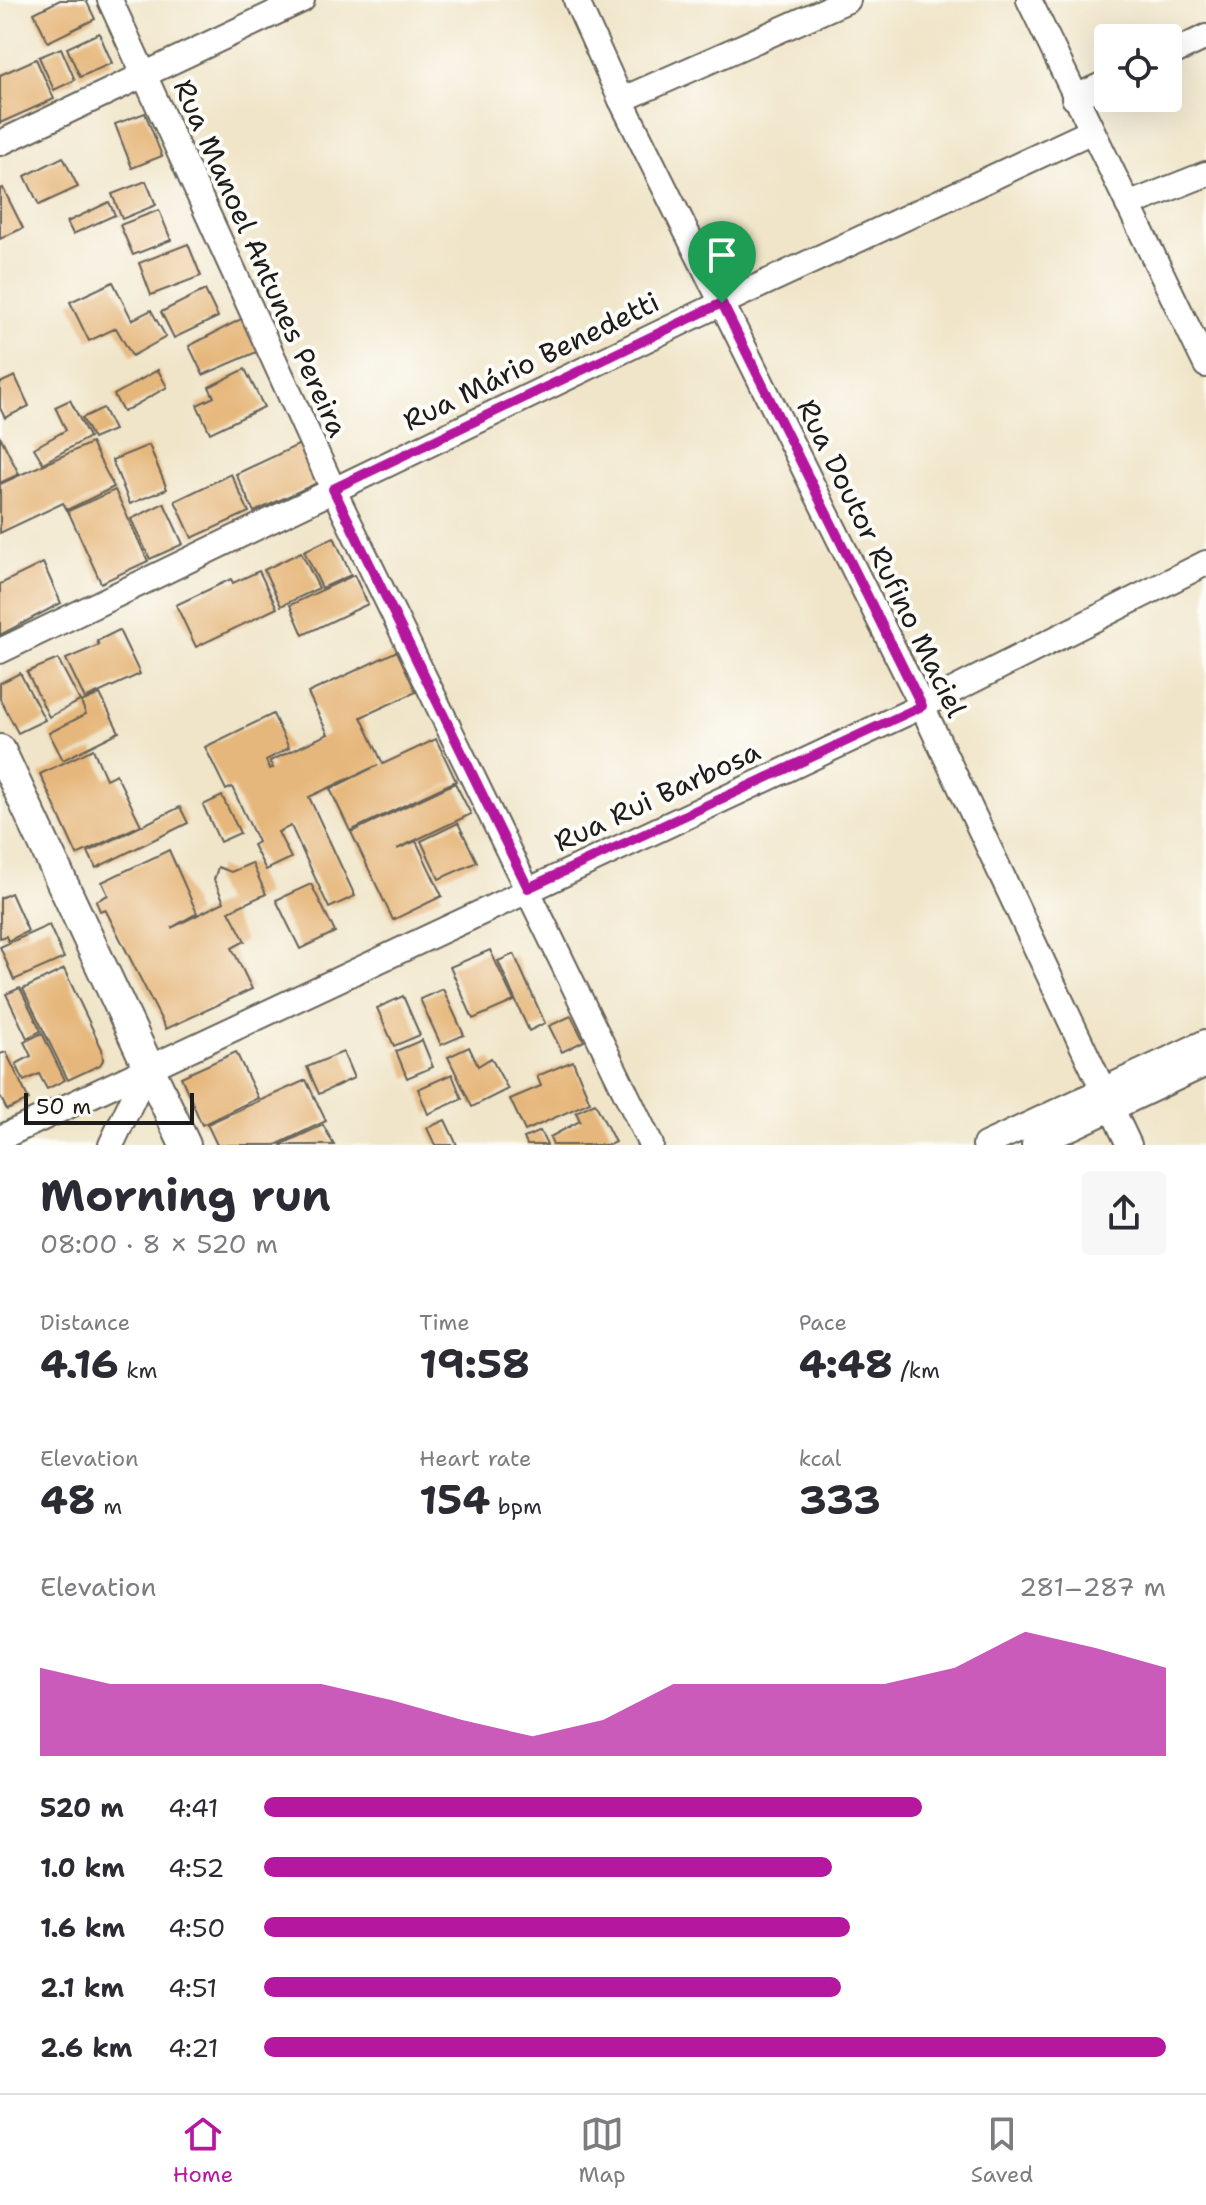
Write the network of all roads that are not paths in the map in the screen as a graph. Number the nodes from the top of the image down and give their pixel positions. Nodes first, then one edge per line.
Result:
1 (110, 0) edge
2 (302, 0) edge
3 (576, 0) edge
4 (848, 0) edge
5 (1032, 1) edge
6 (1206, 37) edge
7 (1182, 48) edge
8 (144, 74) junction
9 (1094, 89) edge
10 (1074, 98) junction
11 (621, 100) junction
12 (1092, 131) junction
13 (0, 143) edge
14 (1206, 174) edge
15 (1128, 205) junction
16 (722, 303) junction
17 (1206, 365) edge
18 (333, 489) junction
19 (1206, 563) edge
20 (0, 651) edge
21 (922, 706) junction
22 (0, 750) edge
23 (528, 888) junction
24 (1206, 1042) edge
25 (1206, 1064) edge
26 (148, 1067) junction
27 (1108, 1100) junction
28 (0, 1138) edge
29 (111, 1145) edge
30 (185, 1145) edge
31 (651, 1145) edge
32 (985, 1145) edge
33 (1034, 1145) edge
34 (1129, 1145) edge

1 - 8 street, Rua Manoel Antunes Pereira
2 - 8 street
3 - 11 street, Rua Doutor Rufino Maciel
4 - 11 street
5 - 10 street
6 - 7 street
8 - 13 street
8 - 18 street, Rua Manoel Antunes Pereira
9 - 10 street
10 - 12 street
11 - 16 street, Rua Doutor Rufino Maciel
12 - 15 street
12 - 16 street, Rua Mário Benedetti
14 - 15 street
15 - 17 street
16 - 18 street, Rua Mário Benedetti
16 - 21 street, Rua Doutor Rufino Maciel
18 - 20 street, Rua Mário Benedetti
18 - 23 street, Rua Manoel Antunes Pereira
19 - 21 street, Rua Rui Barbosa
21 - 23 street, Rua Rui Barbosa
21 - 27 street, Rua Doutor Rufino Maciel
22 - 26 main road
23 - 26 street, Rua Rui Barbosa
23 - 31 street, Rua Manoel Antunes Pereira
24 - 27 street
25 - 27 street
26 - 28 street, Rua Rui Barbosa
26 - 29 street
26 - 30 main road
27 - 32 street
27 - 33 street
27 - 34 street, Rua Doutor Rufino Maciel

